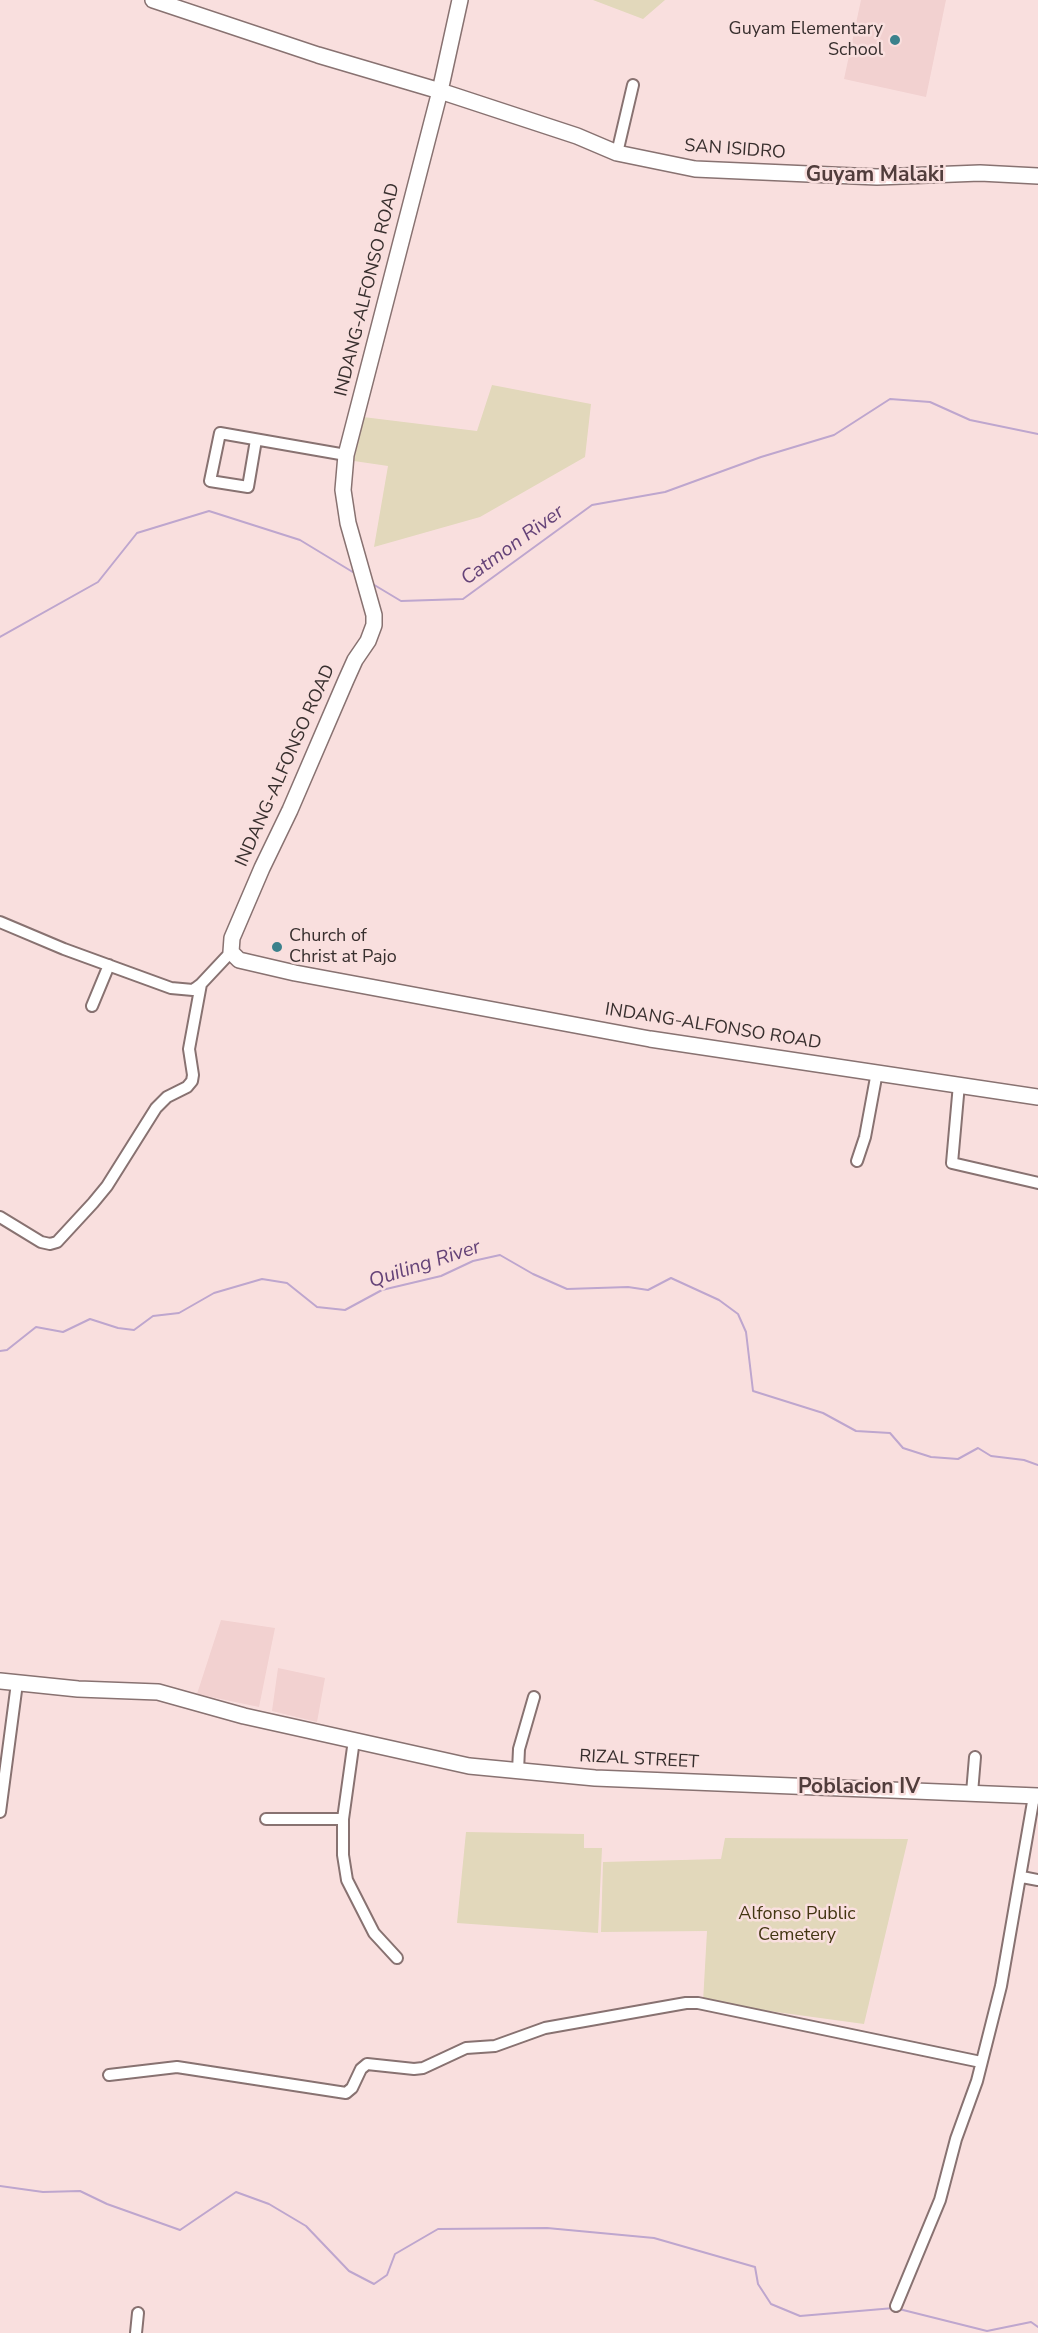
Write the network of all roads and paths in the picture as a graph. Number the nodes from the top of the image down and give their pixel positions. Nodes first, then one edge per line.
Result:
1 (153, 0) edge
2 (460, 0) edge
3 (633, 85) dead end
4 (440, 91) junction
5 (617, 153) junction
6 (1038, 176) edge
7 (256, 440) junction
8 (346, 455) junction
9 (0, 922) edge
10 (231, 952) junction
11 (109, 965) junction
12 (201, 984) junction
13 (92, 1006) dead end
14 (876, 1072) junction
15 (959, 1084) junction
16 (1038, 1097) edge
17 (857, 1161) dead end
18 (1038, 1183) edge
19 (0, 1217) edge
20 (0, 1681) edge
21 (17, 1683) junction
22 (534, 1697) dead end
23 (354, 1740) junction
24 (975, 1756) dead end
25 (518, 1771) junction
26 (972, 1793) junction
27 (1036, 1796) edge
28 (0, 1812) edge
29 (266, 1819) dead end
30 (343, 1819) junction
31 (1022, 1877) junction
32 (1038, 1880) edge
33 (396, 1958) dead end
34 (981, 2062) junction
35 (109, 2075) dead end
36 (896, 2306) dead end
37 (138, 2313) dead end
38 (136, 2333) edge

1 - 4 main road
2 - 4 main road, INDANG-ALFONSO ROAD
3 - 5 street
4 - 5 main road, SAN ISIDRO
4 - 8 main road, INDANG-ALFONSO ROAD
5 - 6 main road, SAN ISIDRO
7 - 7 street
7 - 8 street
8 - 10 main road, INDANG-ALFONSO ROAD
9 - 11 street
10 - 12 street
10 - 14 main road, INDANG-ALFONSO ROAD
11 - 12 street
11 - 13 street
12 - 19 street
14 - 15 main road, INDANG-ALFONSO ROAD
14 - 17 street
15 - 16 main road, INDANG-ALFONSO ROAD
15 - 18 street
20 - 21 main road, RIZAL STREET
21 - 23 main road, RIZAL STREET
21 - 28 street
22 - 25 street
23 - 25 main road, RIZAL STREET
23 - 30 street
24 - 26 street
25 - 26 main road, RIZAL STREET
26 - 27 main road, RIZAL STREET
27 - 31 street
29 - 30 street
30 - 33 street
31 - 32 street
31 - 34 street
34 - 35 street
34 - 36 street
37 - 38 street

